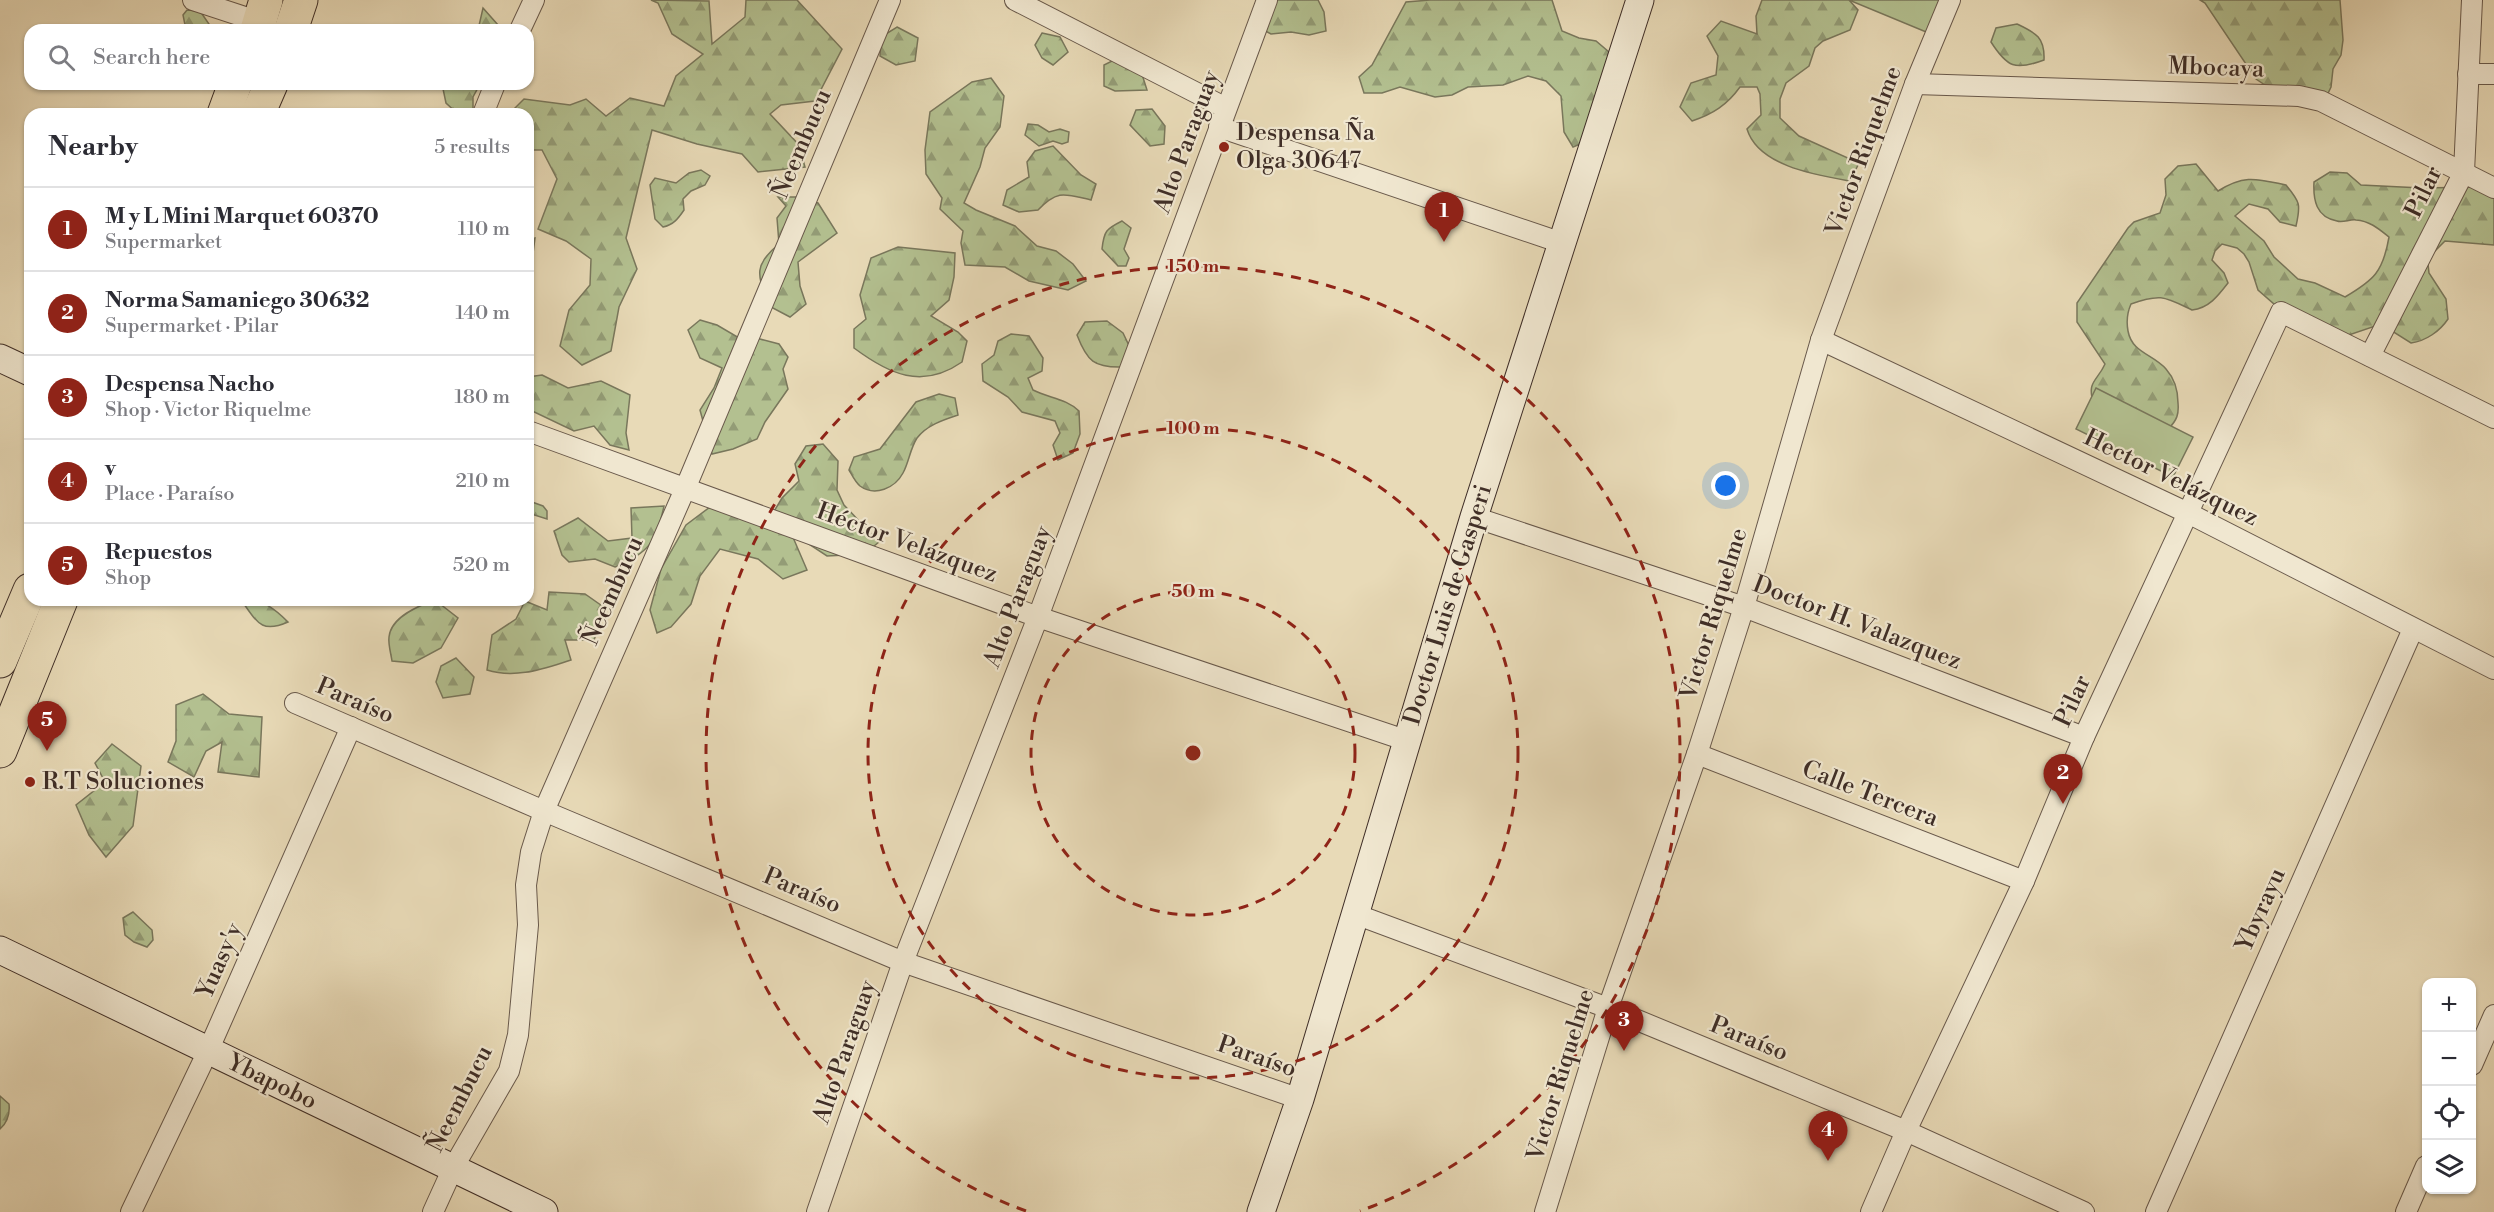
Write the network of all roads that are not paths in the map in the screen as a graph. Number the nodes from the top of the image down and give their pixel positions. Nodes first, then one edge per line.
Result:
1 (193, 0) edge
2 (301, 0) edge
3 (534, 0) edge
4 (890, 0) edge
5 (1015, 0) edge
6 (1267, 0) edge
7 (1641, 0) edge
8 (1950, 0) edge
9 (2472, 0) edge
10 (261, 17) edge
11 (293, 24) edge
12 (523, 24) edge
13 (2468, 74) junction
14 (2494, 74) edge
15 (1915, 84) junction
16 (233, 90) edge
17 (268, 90) edge
18 (493, 90) edge
19 (226, 108) edge
20 (261, 108) edge
21 (485, 108) edge
22 (1226, 108) junction
23 (1220, 127) junction
24 (2464, 172) junction
25 (2494, 188) edge
26 (1562, 243) junction
27 (1821, 340) junction
28 (2370, 356) junction
29 (0, 358) edge
30 (24, 369) edge
31 (2494, 418) edge
32 (534, 433) edge
33 (685, 489) junction
34 (2188, 513) junction
35 (1474, 517) junction
36 (24, 604) edge
37 (59, 606) edge
38 (1744, 607) junction
39 (1038, 617) junction
40 (2413, 629) junction
41 (0, 661) edge
42 (2494, 669) edge
43 (295, 703) dead end
44 (351, 727) junction
45 (2084, 737) junction
46 (1408, 741) junction
47 (0, 751) edge
48 (1697, 754) junction
49 (544, 811) junction
50 (2024, 881) junction
51 (1355, 914) junction
52 (0, 950) edge
53 (903, 962) junction
54 (1608, 1008) junction
55 (2494, 1014) edge
56 (208, 1052) junction
57 (2476, 1056) edge
58 (1300, 1099) junction
59 (1906, 1131) junction
60 (453, 1168) junction
61 (2422, 1177) edge
62 (131, 1212) edge
63 (433, 1212) edge
64 (544, 1212) edge
65 (817, 1212) edge
66 (1261, 1212) edge
67 (1545, 1212) edge
68 (1871, 1212) edge
69 (2084, 1212) edge
70 (2156, 1212) edge
71 (2406, 1212) edge

1 - 10 street
2 - 11 highway
3 - 12 street
4 - 33 street, Ñeembucu
5 - 22 street
6 - 22 street, Alto Paraguay
7 - 26 street, Doctor Luis de Gasperi
8 - 15 street, Victor Riquelme
9 - 13 street, Pilar
13 - 14 street
13 - 24 street, Pilar
15 - 24 street, Mbocaya
15 - 27 street, Victor Riquelme
16 - 19 highway
17 - 20 highway
18 - 21 street
22 - 23 street, Alto Paraguay
23 - 26 street
23 - 39 street, Alto Paraguay
24 - 25 street, Mbocaya
24 - 28 street, Pilar
26 - 35 street, Doctor Luis de Gasperi
27 - 34 street, Hector Velázquez
27 - 38 street, Victor Riquelme
28 - 31 street
28 - 34 street, Pilar
29 - 30 street
32 - 33 street, Héctor Velázquez
33 - 39 street, Héctor Velázquez
33 - 49 street, Ñeembucu
34 - 40 street, Hector Velázquez
34 - 45 street, Pilar
35 - 38 street, Doctor H. Valazquez
35 - 46 street, Doctor Luis de Gasperi
36 - 41 highway
37 - 47 highway
38 - 45 street, Doctor H. Valazquez
38 - 48 street, Victor Riquelme
39 - 46 street, Héctor Velázquez
39 - 53 street, Alto Paraguay
40 - 42 street, Hector Velázquez
40 - 70 street, Ybyrayu
43 - 44 street, Paraíso
44 - 49 street, Paraíso
44 - 56 street, Yuasy'y
45 - 50 street, Pilar
46 - 51 street, Doctor Luis de Gasperi
48 - 50 street, Calle Tercera
48 - 54 street, Victor Riquelme
49 - 53 street, Paraíso
49 - 60 street, Ñeembucu
50 - 59 street, Pilar
51 - 54 street, Paraíso
51 - 58 street, Doctor Luis de Gasperi
52 - 56 street, Ybapobo
53 - 58 street, Paraíso
53 - 65 street, Alto Paraguay
54 - 59 street, Paraíso
54 - 67 street, Victor Riquelme
55 - 57 street
56 - 60 street, Ybapobo
56 - 62 street, Yuasy'y
58 - 66 street, Doctor Luis de Gasperi
59 - 68 street, Pilar
59 - 69 street, Paraíso
60 - 63 street, Ñeembucu
60 - 64 street, Ybapobo
61 - 71 street

